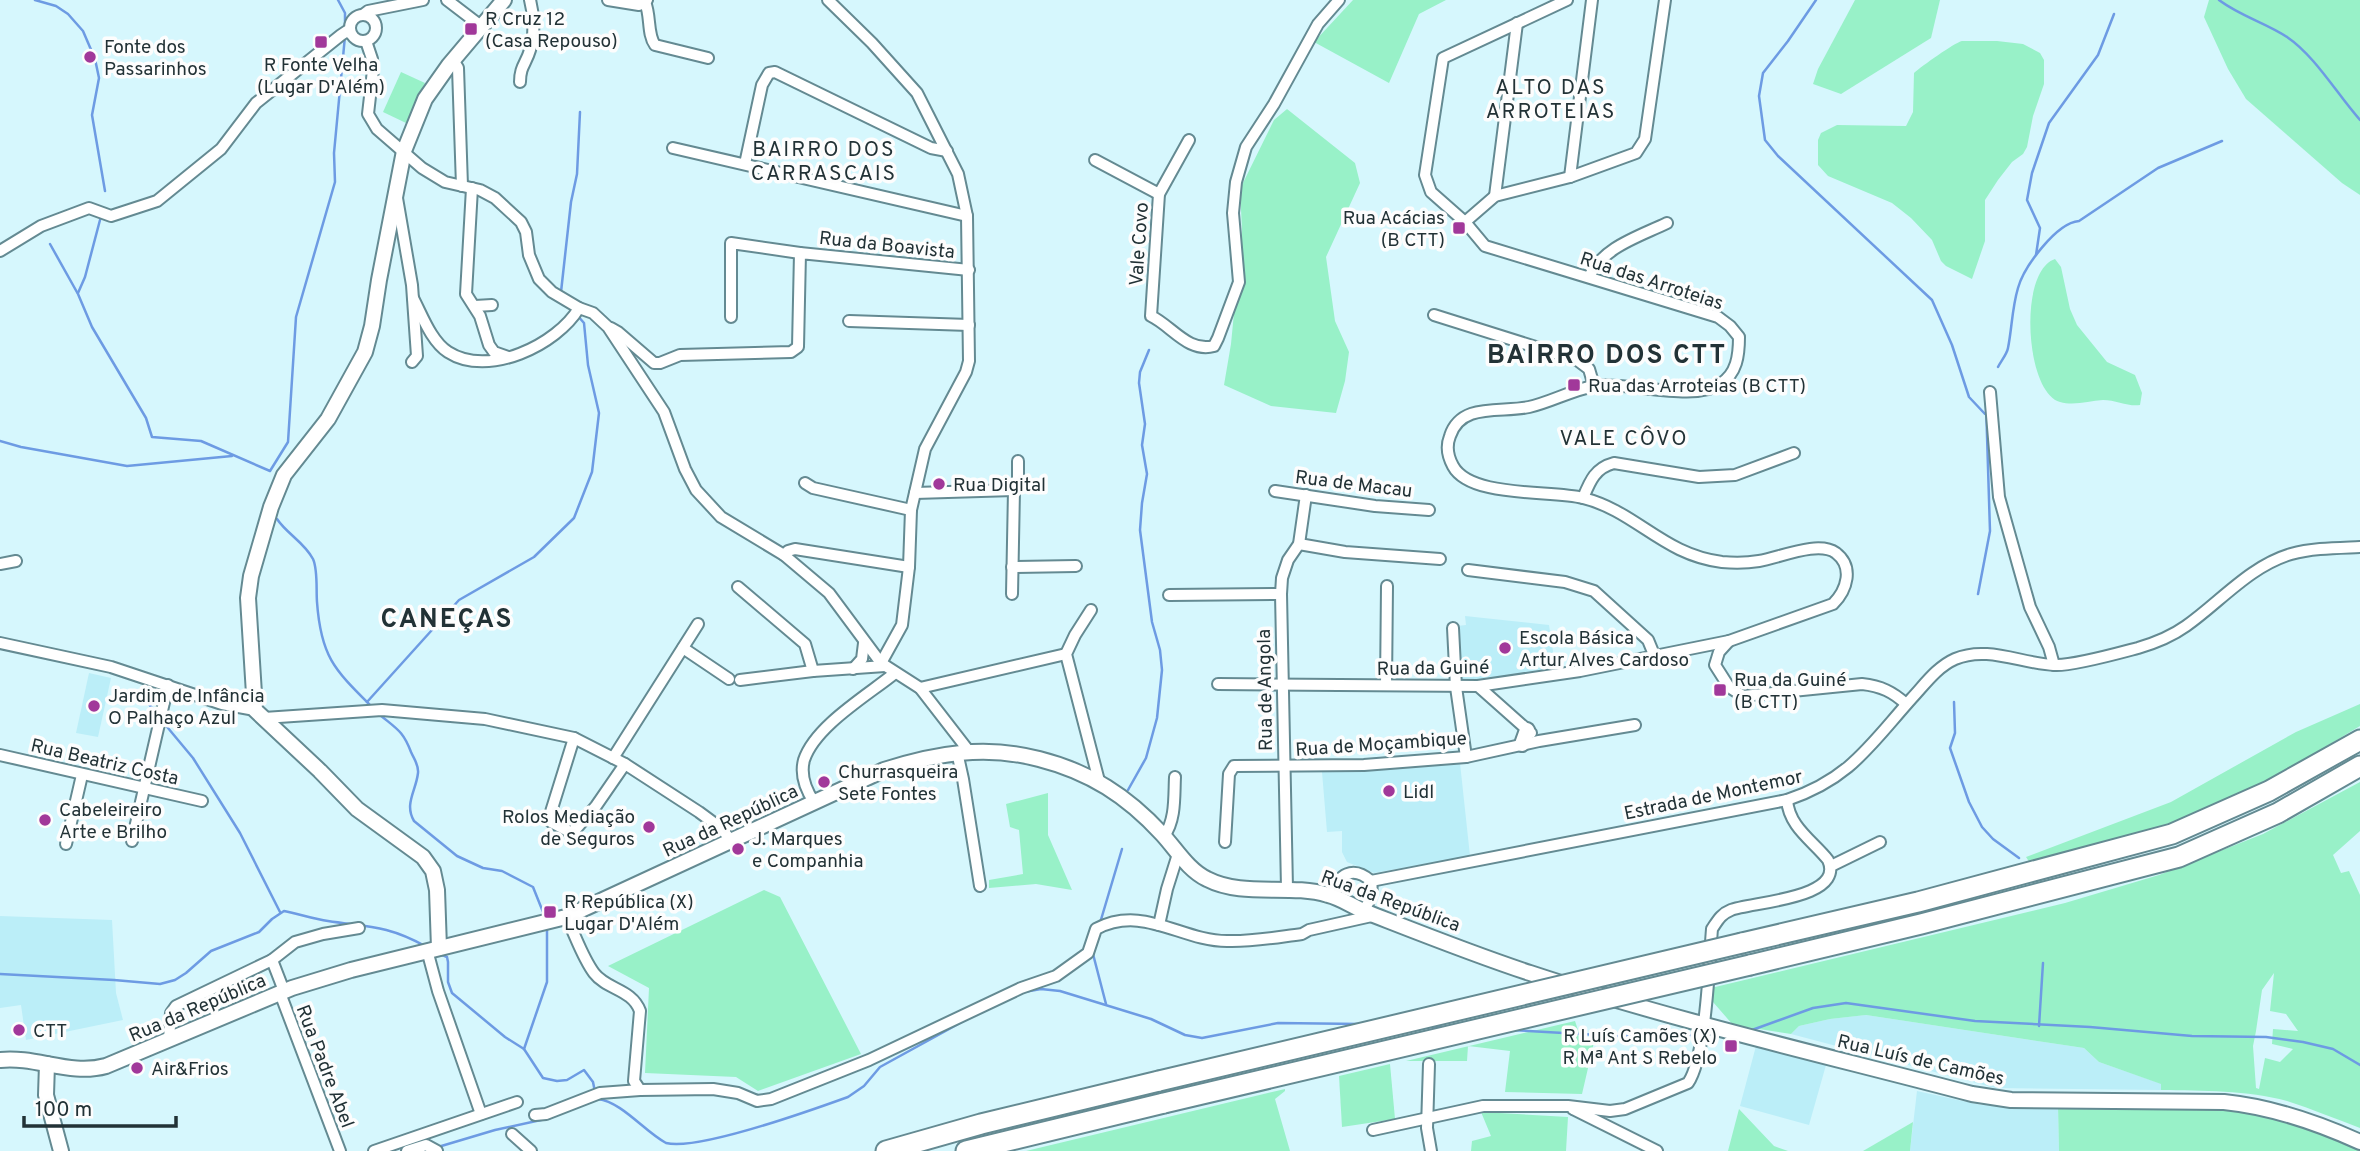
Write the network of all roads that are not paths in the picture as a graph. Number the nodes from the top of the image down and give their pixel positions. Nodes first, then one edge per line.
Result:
1 (423, 0) edge
2 (447, 0) edge
3 (504, 0) edge
4 (530, 0) edge
5 (608, 0) edge
6 (828, 0) edge
7 (1339, 0) edge
8 (1567, 0) edge
9 (1592, 0) edge
10 (1665, 0) edge
11 (646, 1) edge
12 (364, 14) junction
13 (1517, 23) junction
14 (481, 26) junction
15 (350, 33) junction
16 (366, 41) junction
17 (708, 58) dead end
18 (453, 60) junction
19 (520, 82) dead end
20 (1189, 140) dead end
21 (673, 148) dead end
22 (404, 151) junction
23 (947, 151) junction
24 (1095, 160) dead end
25 (745, 164) junction
26 (1570, 177) junction
27 (467, 187) junction
28 (1159, 194) junction
29 (1495, 195) junction
30 (396, 196) junction
31 (967, 216) junction
32 (1465, 222) junction
33 (1667, 223) dead end
34 (0, 251) edge
35 (800, 253) junction
36 (969, 270) junction
37 (1589, 277) junction
38 (413, 298) junction
39 (492, 305) dead end
40 (475, 306) junction
41 (583, 309) junction
42 (1434, 315) dead end
43 (731, 317) dead end
44 (849, 321) dead end
45 (969, 325) junction
46 (608, 327) junction
47 (508, 357) junction
48 (412, 362) dead end
49 (1594, 386) junction
50 (1990, 392) dead end
51 (1794, 453) dead end
52 (1018, 461) dead end
53 (805, 483) dead end
54 (1014, 489) junction
55 (1275, 491) dead end
56 (915, 493) junction
57 (1306, 495) junction
58 (1583, 498) junction
59 (911, 510) junction
60 (1429, 510) dead end
61 (1299, 544) junction
62 (2360, 548) edge
63 (785, 555) junction
64 (1440, 559) dead end
65 (16, 561) dead end
66 (0, 564) edge
67 (1076, 566) dead end
68 (909, 567) junction
69 (1012, 567) junction
70 (1468, 570) dead end
71 (1387, 586) dead end
72 (738, 587) dead end
73 (1012, 594) dead end
74 (1281, 594) junction
75 (1170, 595) dead end
76 (1091, 610) dead end
77 (698, 624) dead end
78 (1453, 628) dead end
79 (1729, 640) junction
80 (0, 643) edge
81 (864, 643) junction
82 (683, 648) junction
83 (1693, 649) junction
84 (1066, 654) junction
85 (1655, 657) junction
86 (1715, 665) junction
87 (2054, 665) junction
88 (887, 667) junction
89 (853, 669) junction
90 (813, 671) junction
91 (1511, 682) junction
92 (1218, 684) dead end
93 (168, 685) junction
94 (1386, 685) junction
95 (1282, 686) junction
96 (1456, 687) junction
97 (1478, 687) junction
98 (920, 688) junction
99 (1497, 703) junction
100 (1906, 704) junction
101 (260, 714) junction
102 (1635, 725) dead end
103 (1524, 737) junction
104 (575, 738) junction
105 (2360, 740) edge
106 (962, 751) junction
107 (0, 755) edge
108 (1466, 757) junction
109 (613, 758) junction
110 (625, 764) junction
111 (2360, 766) edge
112 (1283, 767) junction
113 (82, 775) junction
114 (1175, 777) dead end
115 (1099, 781) junction
116 (145, 788) junction
117 (1787, 800) junction
118 (202, 802) dead end
119 (814, 802) junction
120 (1164, 836) junction
121 (132, 841) dead end
122 (732, 842) junction
123 (1225, 842) dead end
124 (1880, 842) dead end
125 (66, 844) dead end
126 (1178, 854) junction
127 (1831, 866) junction
128 (1371, 881) junction
129 (980, 886) dead end
130 (1287, 888) junction
131 (1331, 895) junction
132 (1369, 913) junction
133 (566, 917) junction
134 (1159, 925) junction
135 (359, 928) dead end
136 (433, 949) junction
137 (1482, 955) joint
138 (272, 960) junction
139 (282, 992) junction
140 (1703, 1024) junction
141 (169, 1039) junction
142 (0, 1060) edge
143 (47, 1064) junction
144 (1429, 1064) dead end
145 (639, 1090) junction
146 (517, 1102) dead end
147 (1568, 1106) junction
148 (481, 1114) junction
149 (535, 1115) dead end
150 (1427, 1118) junction
151 (1373, 1130) dead end
152 (512, 1134) dead end
153 (2360, 1142) edge
154 (61, 1151) edge
155 (340, 1151) edge
156 (374, 1151) edge
157 (407, 1151) edge
158 (437, 1151) edge
159 (531, 1151) edge
160 (886, 1151) edge
161 (966, 1151) edge
162 (1431, 1151) edge
163 (1657, 1151) edge

1 - 12 street
2 - 14 street
3 - 14 main road
4 - 19 street
5 - 11 street
6 - 23 street
7 - 28 street, Vale Covo
8 - 13 street
9 - 26 street
10 - 26 street
11 - 17 street
12 - 15 street
12 - 16 street
13 - 29 street
13 - 32 street, Rua das Arroteias
14 - 18 main road
15 - 16 street
15 - 34 street
16 - 22 street
18 - 22 main road
18 - 27 street
20 - 28 street, Vale Covo
21 - 25 street
22 - 27 street
22 - 30 main road
23 - 25 street
23 - 31 street
24 - 28 street
25 - 31 street
26 - 29 street
27 - 40 street
27 - 41 street
29 - 32 street
30 - 38 street
30 - 101 main road
31 - 36 street
32 - 37 street, Rua das Arroteias
33 - 37 street
35 - 36 street, Rua da Boavista
35 - 43 street, Rua da Boavista
35 - 46 street, Rua da Boavista
36 - 45 street
37 - 49 street, Rua das Arroteias
38 - 47 street
38 - 48 street
39 - 40 street
40 - 47 street
41 - 46 street
41 - 47 street
42 - 49 street
44 - 45 street
45 - 56 street
46 - 63 street
49 - 58 street, Rua das Arroteias
50 - 87 street
51 - 58 street
52 - 54 street
53 - 59 street
54 - 56 street
54 - 69 street
55 - 57 street, Rua de Macau
56 - 59 street
57 - 60 street, Rua de Macau
57 - 61 street, Rua de Angola
58 - 79 street, Rua das Arroteias
59 - 68 street
61 - 64 street
61 - 74 street, Rua de Angola
62 - 87 street, Estrada de Montemor
63 - 68 street
63 - 81 street
65 - 66 street
67 - 69 street
68 - 88 street
69 - 73 street
70 - 85 street
71 - 94 street
72 - 90 street
74 - 75 street
74 - 95 street, Rua de Angola
76 - 84 street
77 - 82 street
78 - 96 street
79 - 83 street, Rua da Guiné
79 - 86 street
80 - 93 street
81 - 88 street
81 - 89 street
82 - 90 street
82 - 109 street
83 - 85 street, Rua da Guiné
83 - 86 street
84 - 98 street
84 - 115 street
85 - 91 street, Rua da Guiné
86 - 100 street
87 - 100 street, Estrada de Montemor
88 - 89 street
88 - 98 street
88 - 119 street
89 - 90 street
91 - 97 street, Rua da Guiné
91 - 99 street
92 - 95 street, Rua da Guiné
93 - 101 street
93 - 116 street
94 - 95 street, Rua da Guiné
94 - 96 street, Rua da Guiné
95 - 112 street, Rua de Angola
96 - 97 street, Rua da Guiné
96 - 108 street
97 - 99 street
98 - 106 street
99 - 103 street
100 - 117 street, Estrada de Montemor
101 - 104 street
101 - 136 main road
102 - 103 street
103 - 108 street, Rua de Moçambique
104 - 109 street
104 - 110 street
105 - 160 highway, bridge
106 - 115 main road, Rua da República
106 - 119 main road, Rua da República
106 - 129 street
107 - 113 street, Rua Beatriz Costa
108 - 112 street, Rua de Moçambique
109 - 110 street
110 - 122 street
111 - 161 highway, bridge
112 - 123 street, Rua de Moçambique
112 - 130 street, Rua de Angola
113 - 116 street, Rua Beatriz Costa
113 - 125 street
114 - 120 street
115 - 120 main road, Rua da República
116 - 118 street, Rua Beatriz Costa
116 - 121 street
117 - 127 street
117 - 128 street, Estrada de Montemor
119 - 122 main road, Rua da República
120 - 126 main road, Rua da República
122 - 133 main road, Rua da República
124 - 127 street
126 - 130 main road, Rua da República
126 - 134 street
127 - 140 street
128 - 131 street, Estrada de Montemor
128 - 132 street
130 - 131 main road, Rua da República
131 - 132 main road, Rua da República
132 - 134 street
132 - 137 main road, Rua da República
133 - 136 main road, Rua da República
133 - 145 street
134 - 145 street
135 - 138 street
136 - 139 main road, Rua da República
136 - 148 street
137 - 140 main road, Rua Luís de Camões
138 - 139 street, Rua Padre Abel
138 - 141 street
139 - 141 main road, Rua da República
139 - 155 street, Rua Padre Abel
140 - 147 street
140 - 153 main road, Rua Luís de Camões
141 - 143 main road, Rua da República
142 - 143 main road, Rua da República
143 - 154 main road
144 - 150 street
145 - 149 street
146 - 148 street
147 - 150 street
147 - 163 street
148 - 156 street
150 - 151 street
150 - 162 street
152 - 159 street
157 - 158 street

